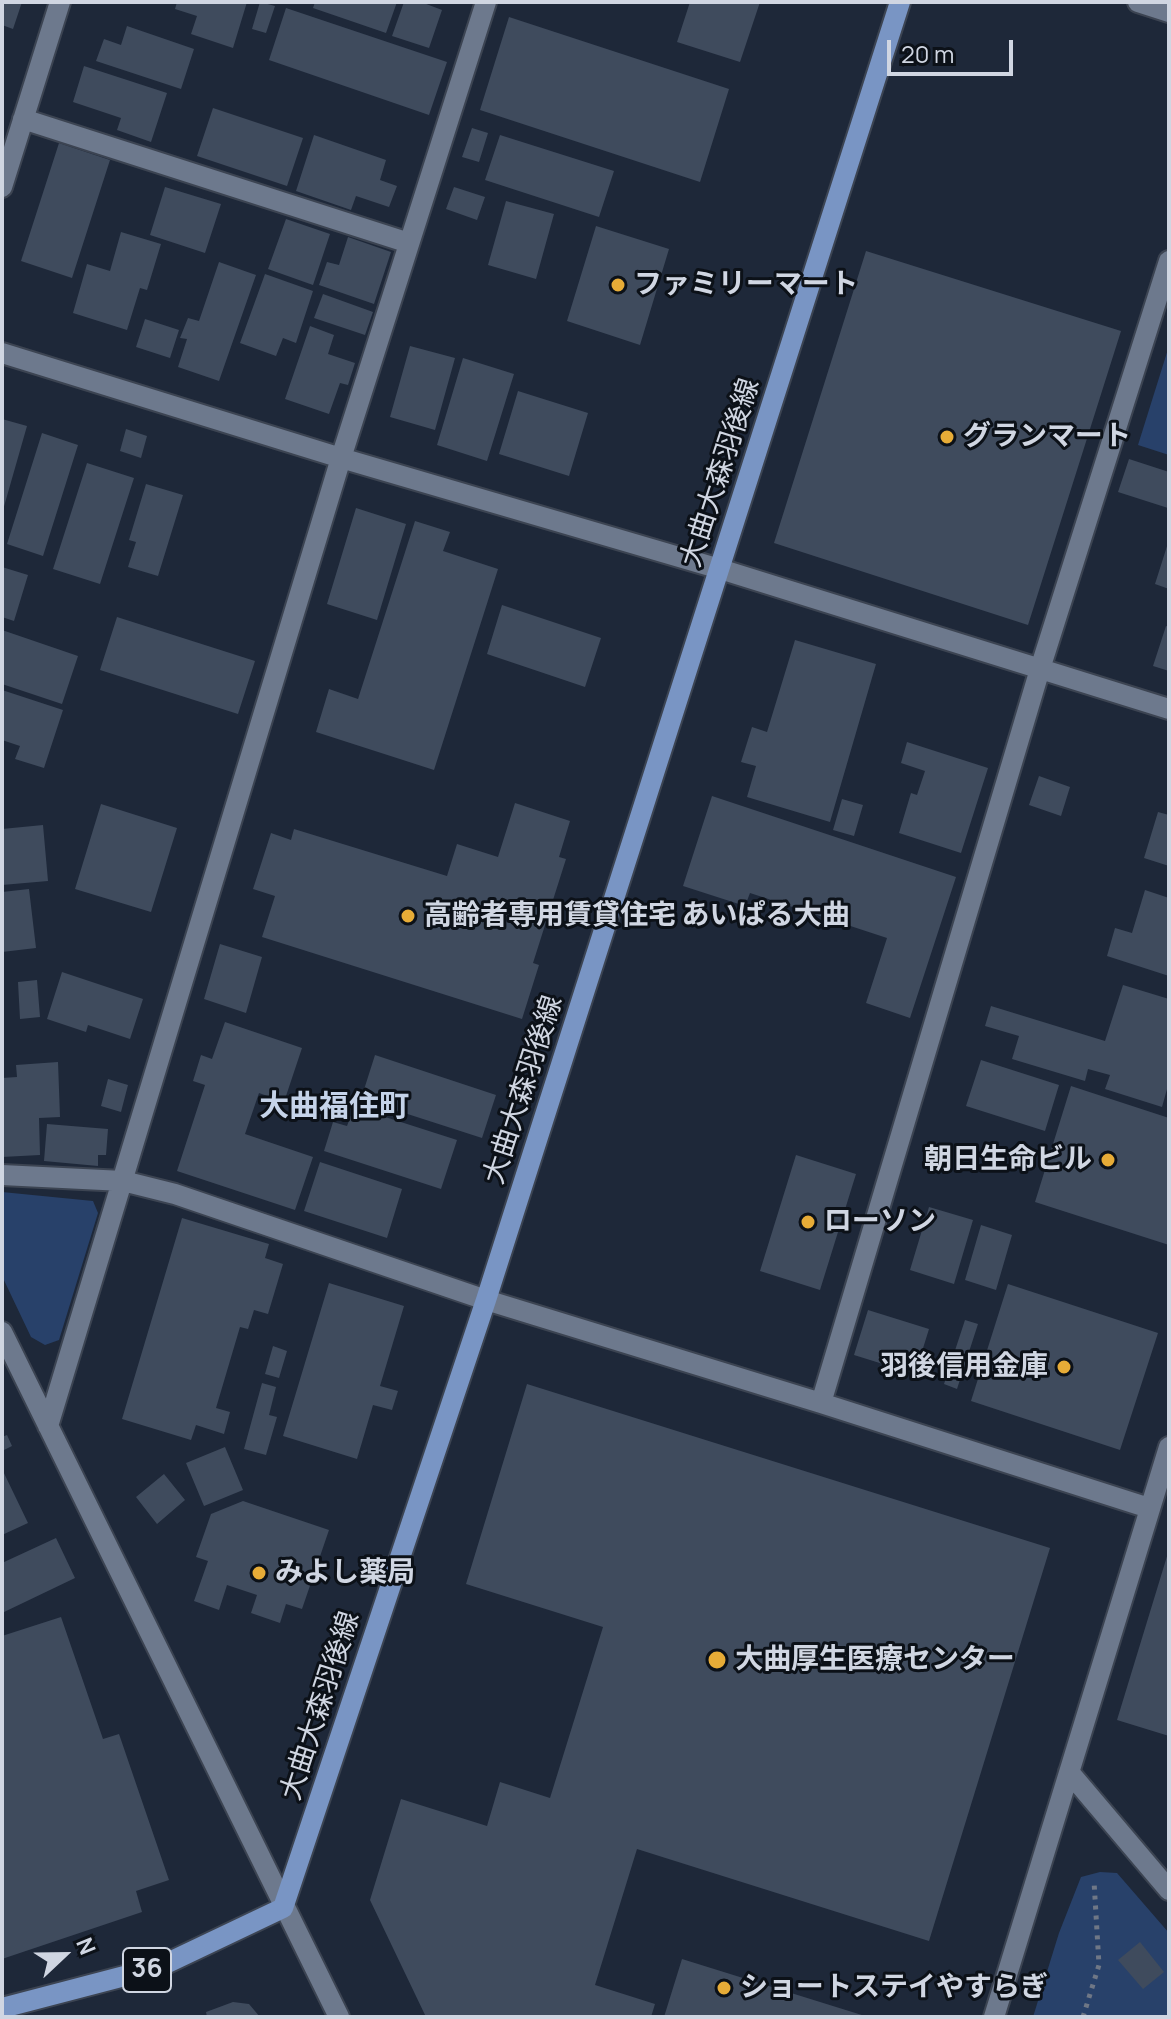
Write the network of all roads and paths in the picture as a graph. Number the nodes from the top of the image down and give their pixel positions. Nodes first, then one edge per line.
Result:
1 (60, 2) edge
2 (486, 2) edge
3 (900, 2) edge
4 (1138, 2) edge
5 (1169, 12) edge
6 (23, 119) junction
7 (2, 187) edge
8 (409, 243) junction
9 (1169, 261) edge
10 (2, 353) edge
11 (341, 458) junction
12 (720, 569) junction
13 (1040, 669) junction
14 (1169, 709) edge
15 (2, 1175) edge
16 (123, 1181) junction
17 (486, 1300) junction
18 (2, 1332) edge
19 (821, 1403) junction
20 (48, 1426) junction
21 (1169, 1447) edge
22 (1149, 1508) junction
23 (1069, 1772) junction
24 (1094, 1881) dead end
25 (1169, 1890) edge
26 (283, 1908) junction
27 (2, 2008) edge
28 (339, 2017) edge
29 (994, 2017) edge
30 (1083, 2017) edge

1 - 6 street
2 - 8 street
3 - 12 main road, 大曲大森羽後線
4 - 5 street
6 - 7 street
6 - 8 street
8 - 11 street
9 - 13 street
10 - 11 street
11 - 12 street
11 - 16 street
12 - 13 street
12 - 17 main road, 大曲大森羽後線
13 - 14 street
13 - 19 street
15 - 16 street
16 - 17 street
16 - 20 street
17 - 19 street
17 - 26 main road, 大曲大森羽後線
18 - 20 street
19 - 22 street
20 - 26 street
21 - 22 street
22 - 23 street
23 - 25 street
23 - 29 street
24 - 30 path
26 - 27 main road, 36
26 - 28 street

